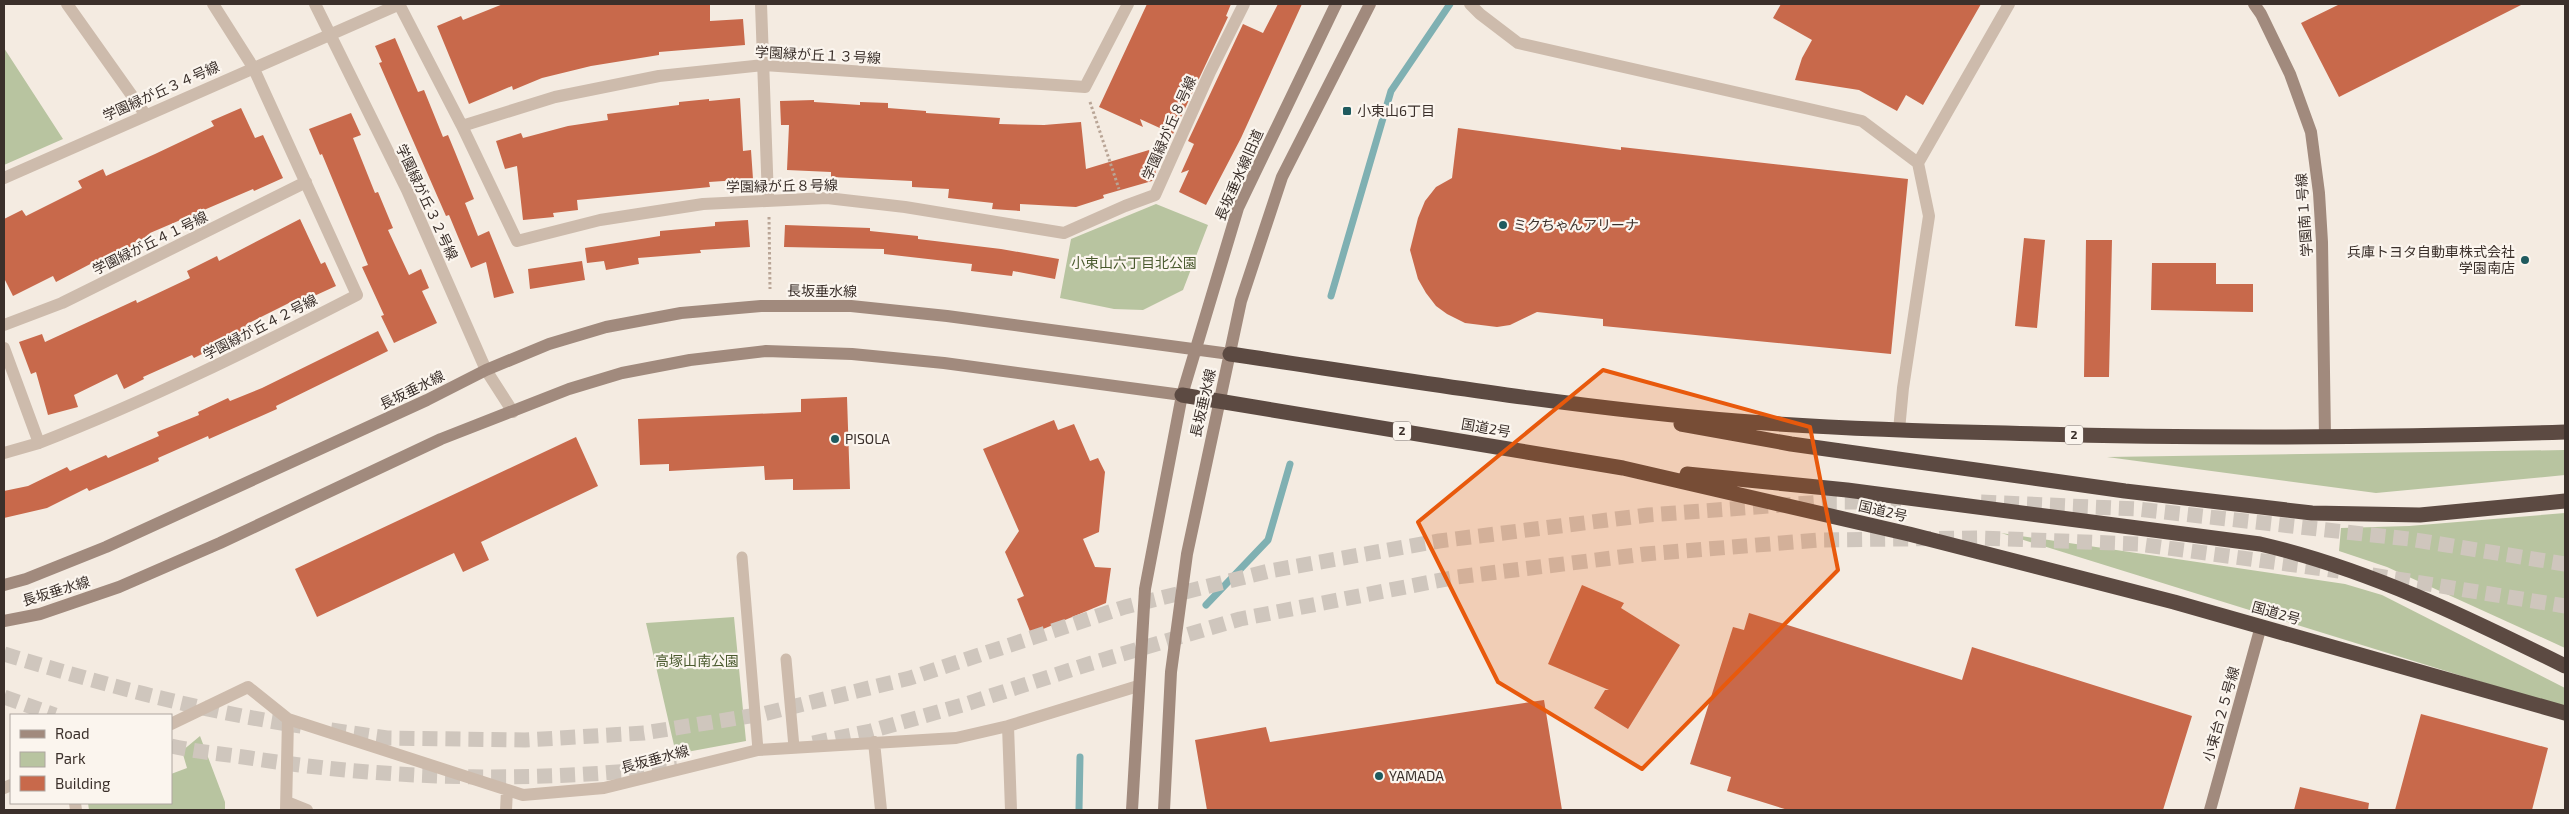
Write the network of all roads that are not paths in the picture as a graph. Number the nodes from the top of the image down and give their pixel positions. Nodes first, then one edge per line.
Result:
1 (67, 4) edge
2 (213, 4) edge
3 (315, 4) edge
4 (399, 4) edge
5 (761, 4) edge
6 (1128, 4) edge
7 (1244, 4) edge
8 (1336, 4) edge
9 (1370, 4) edge
10 (1470, 4) edge
11 (2009, 4) edge
12 (2254, 4) edge
13 (331, 34) junction
14 (764, 65) junction
15 (253, 67) junction
16 (145, 114) junction
17 (462, 126) junction
18 (1918, 163) junction
19 (4, 178) edge
20 (306, 182) junction
21 (768, 199) junction
22 (4, 325) edge
23 (4, 348) edge
24 (1193, 350) junction
25 (1230, 354) junction
26 (486, 370) junction
27 (1182, 395) junction
28 (1218, 400) junction
29 (1583, 406) junction
30 (513, 412) junction
31 (1899, 430) junction
32 (2565, 432) edge
33 (2325, 437) junction
34 (39, 443) junction
35 (4, 453) edge
36 (1623, 468) junction
37 (2565, 501) edge
38 (742, 557) dead end
39 (4, 584) edge
40 (4, 621) edge
41 (2261, 626) junction
42 (786, 659) dead end
43 (2565, 666) edge
44 (1138, 686) junction
45 (2565, 713) edge
46 (288, 719) junction
47 (172, 724) edge
48 (1008, 726) junction
49 (874, 742) junction
50 (794, 747) junction
51 (758, 750) junction
52 (508, 790) junction
53 (287, 806) edge
54 (307, 810) edge
55 (506, 810) edge
56 (881, 810) edge
57 (1011, 810) edge
58 (1132, 810) edge
59 (1164, 810) edge
60 (2210, 810) edge

1 - 16 street
2 - 15 street, 学園緑が丘４２号線
3 - 13 street, 学園緑が丘３２号線
4 - 13 street, 学園緑が丘３４号線
4 - 17 street, 学園緑が丘８号線
5 - 14 street
6 - 14 street, 学園緑が丘１３号線
7 - 21 street, 学園緑が丘８号線
8 - 24 main road, 長坂垂水線旧道
9 - 25 main road
10 - 18 street
11 - 18 street
12 - 33 main road, 学園南１号線
13 - 15 street, 学園緑が丘３４号線
13 - 26 street, 学園緑が丘３２号線
14 - 17 street, 学園緑が丘１３号線
14 - 21 street
15 - 16 street, 学園緑が丘３４号線
15 - 20 street, 学園緑が丘４２号線
16 - 19 street, 学園緑が丘３４号線
17 - 21 street, 学園緑が丘８号線
18 - 31 street
20 - 22 street, 学園緑が丘４１号線
20 - 34 street, 学園緑が丘４２号線
23 - 34 street
24 - 25 main road, 長坂垂水線
24 - 26 main road, 長坂垂水線
24 - 27 main road, 長坂垂水線旧道
25 - 28 main road, 長坂垂水線
25 - 29 highway, 2
26 - 30 street, 学園緑が丘３２号線
26 - 39 main road, 長坂垂水線
27 - 28 highway, 国道2号 / 2
27 - 30 main road, 長坂垂水線
27 - 44 main road, 長坂垂水線
28 - 36 highway, 国道2号 / 2
28 - 59 main road, 長坂垂水線
29 - 31 highway, 2
29 - 37 highway
30 - 40 main road, 長坂垂水線
31 - 33 highway, 2
32 - 33 highway, 2
34 - 35 street
36 - 41 highway, 国道2号 / 2
36 - 43 highway
38 - 51 lane
41 - 45 highway, 国道2号 / 2
41 - 60 main road, 小束台２５号線
42 - 50 lane
44 - 48 street, 長坂垂水線
44 - 58 main road, 長坂垂水線
46 - 47 street, 長坂垂水線
46 - 52 street, 長坂垂水線
46 - 53 street
48 - 49 street, 長坂垂水線
48 - 57 street
49 - 50 street, 長坂垂水線
49 - 56 street
50 - 51 street, 長坂垂水線
51 - 52 street, 長坂垂水線
52 - 55 street
53 - 54 street

